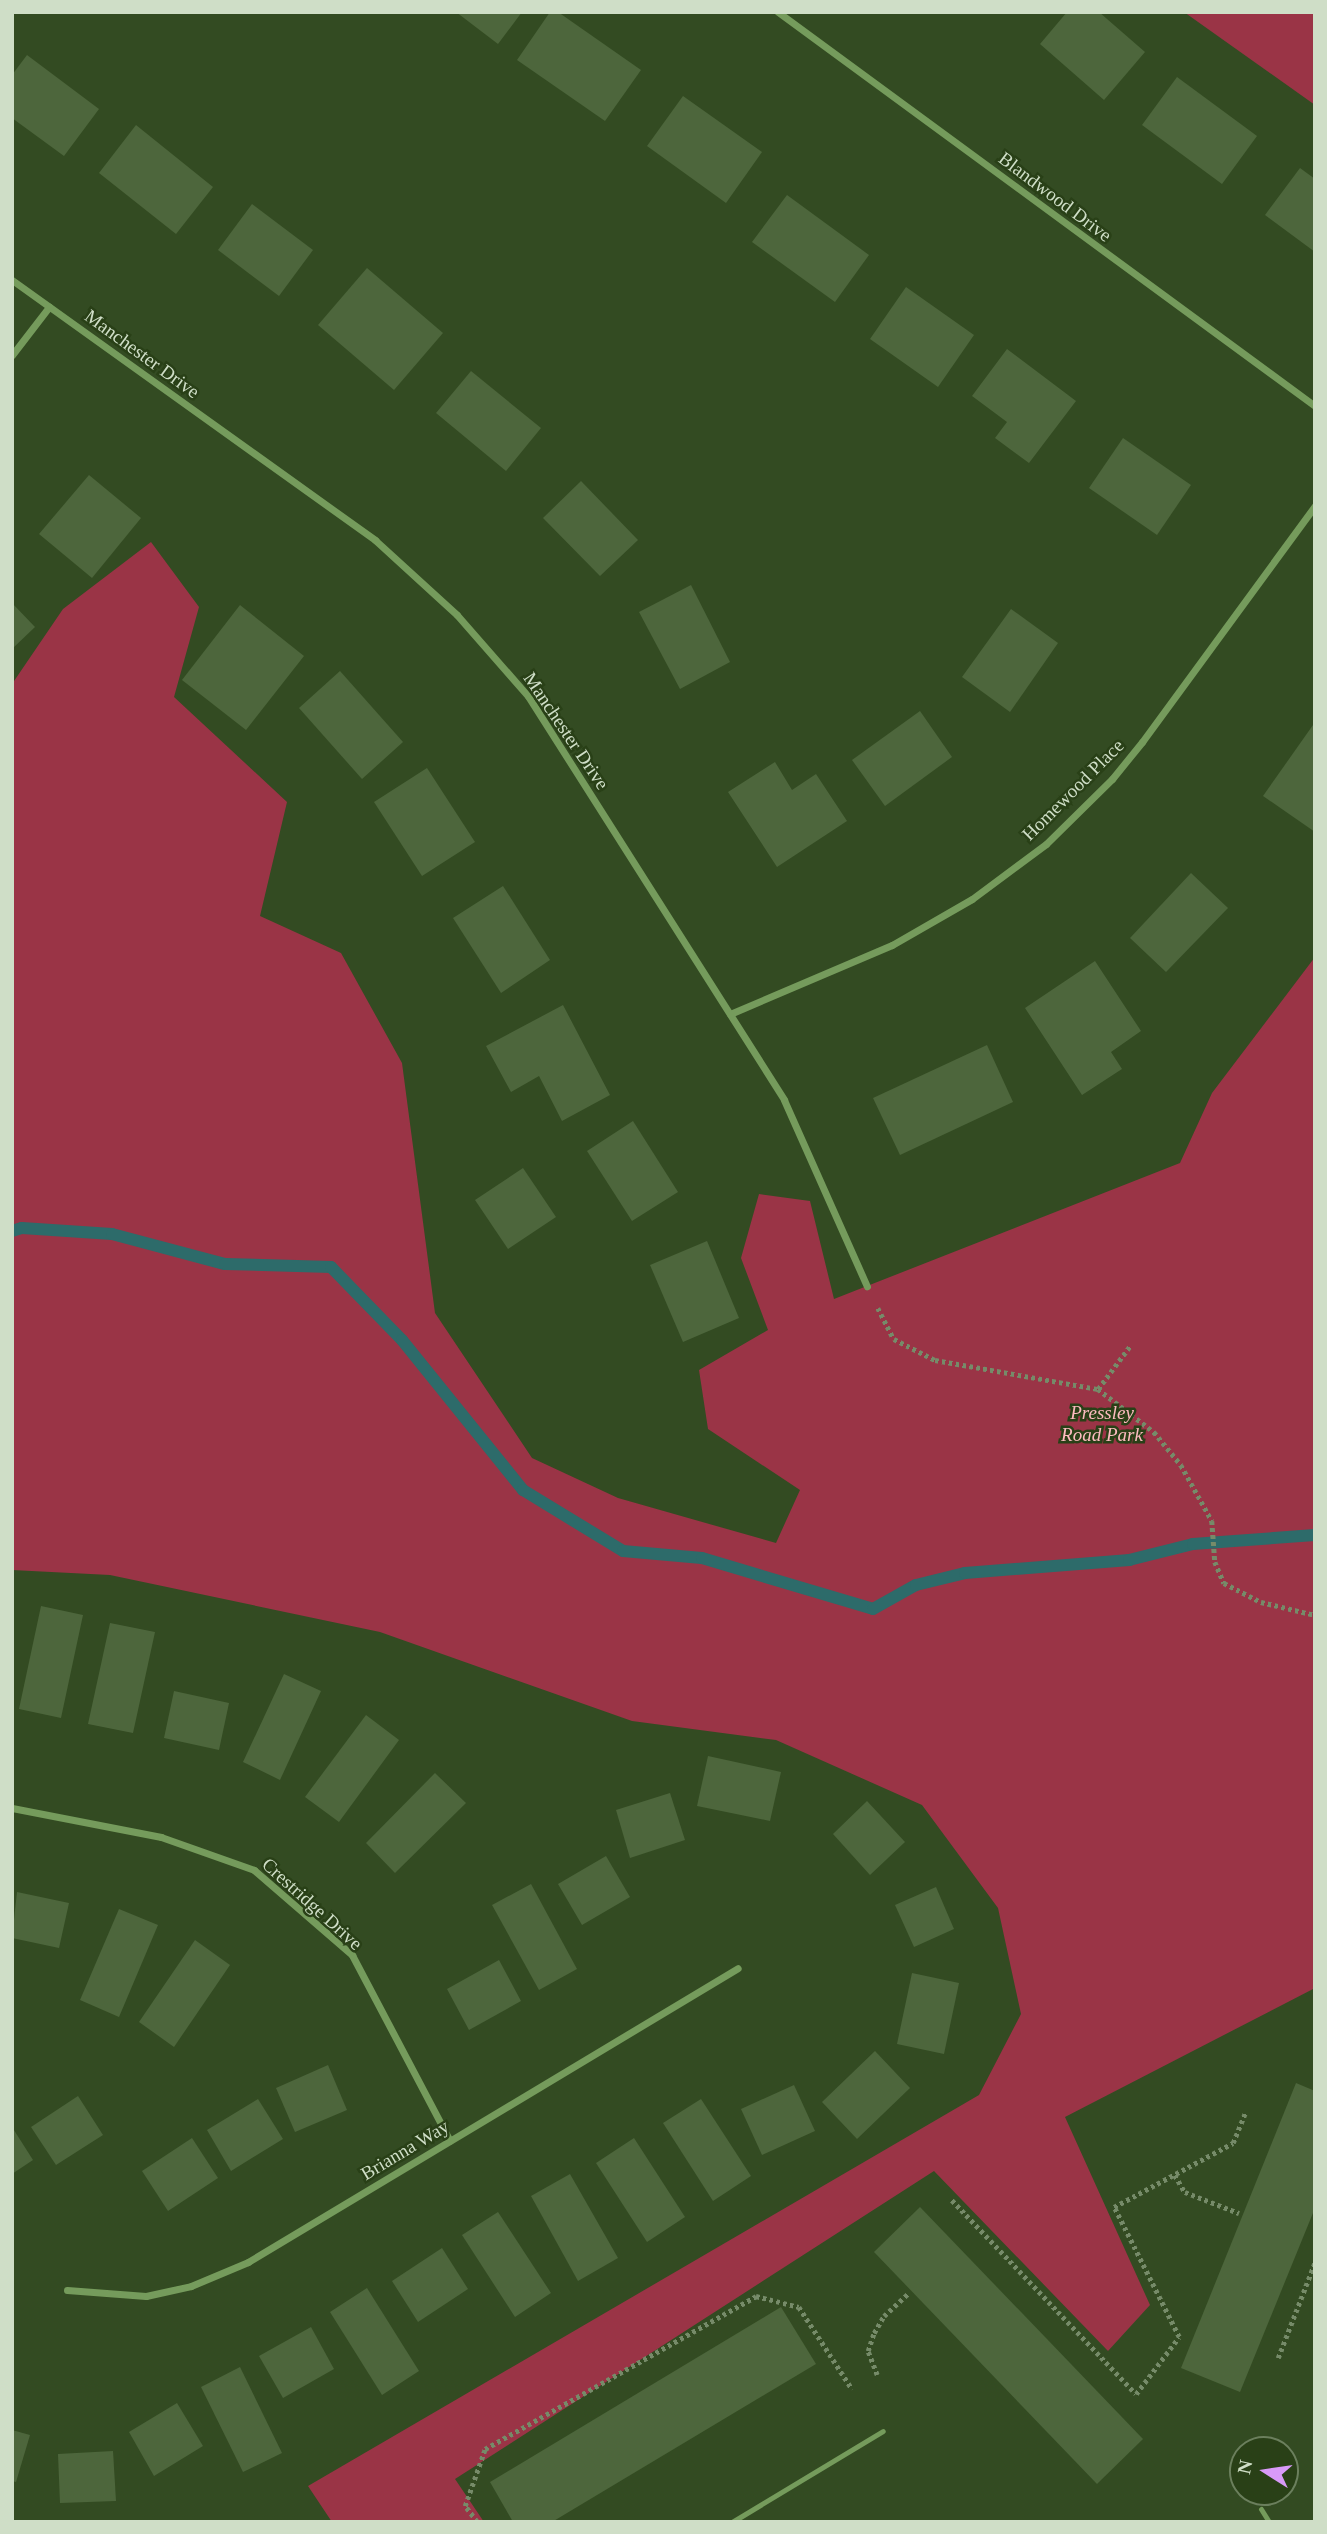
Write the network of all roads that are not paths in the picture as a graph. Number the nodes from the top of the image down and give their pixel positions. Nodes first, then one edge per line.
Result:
1 (778, 12) edge
2 (12, 280) edge
3 (49, 307) junction
4 (12, 355) edge
5 (1315, 406) edge
6 (1315, 506) edge
7 (730, 1014) junction
8 (867, 1286) road end
9 (12, 1808) edge
10 (738, 1968) dead end
11 (450, 2141) junction
12 (67, 2290) dead end
13 (883, 2431) dead end
14 (1261, 2509) dead end
15 (732, 2522) edge
16 (1269, 2522) edge

1 - 5 street, Blandwood Drive
2 - 3 street, Manchester Drive
3 - 4 street
3 - 7 street, Manchester Drive
6 - 7 street, Homewood Place
7 - 8 street, Manchester Drive
9 - 11 street, Crestridge Drive
10 - 11 street, Brianna Way
11 - 12 street, Brianna Way
13 - 15 lane
14 - 16 lane

